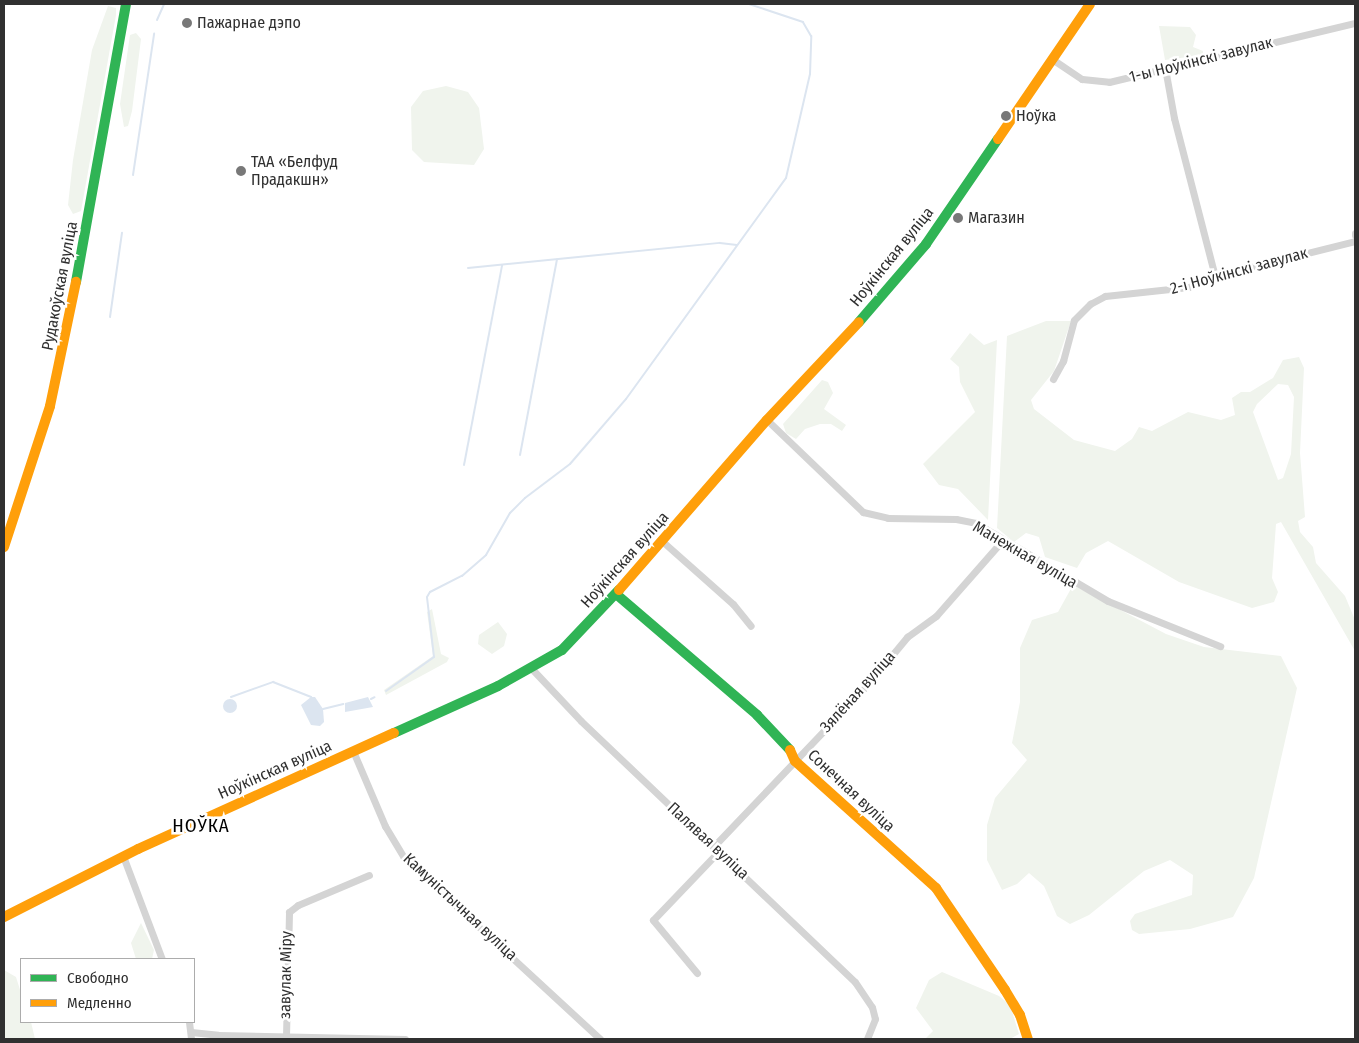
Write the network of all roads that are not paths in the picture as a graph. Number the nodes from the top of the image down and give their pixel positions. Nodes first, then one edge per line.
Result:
1 (126, 4) edge
2 (1090, 4) edge
3 (1355, 23) edge
4 (1052, 59) junction
5 (1165, 68) junction
6 (1355, 241) edge
7 (1215, 276) junction
8 (1053, 379) dead end
9 (767, 420) junction
10 (662, 541) junction
11 (1002, 541) junction
12 (4, 547) edge
13 (616, 594) junction
14 (751, 626) dead end
15 (1220, 646) dead end
16 (532, 669) junction
17 (353, 751) junction
18 (794, 761) junction
19 (716, 848) junction
20 (123, 856) junction
21 (369, 876) dead end
22 (4, 917) edge
23 (162, 958) edge
24 (697, 974) dead end
25 (191, 1035) edge
26 (286, 1036) junction
27 (405, 1039) edge
28 (600, 1039) edge
29 (867, 1039) edge
30 (1028, 1039) edge

1 - 12 main road, Рудакоўская вуліца
2 - 4 main road, Ноўкінская вуліца
3 - 5 street, 1-ы Ноўкінскі завулак
4 - 5 street, 1-ы Ноўкінскі завулак
4 - 9 main road, Ноўкінская вуліца
5 - 7 street
6 - 7 street, 2-і Ноўкінскі завулак
7 - 8 street, 2-і Ноўкінскі завулак
9 - 10 main road, Ноўкінская вуліца
9 - 11 street, Манежная вуліца
10 - 13 main road, Ноўкінская вуліца
10 - 14 street
11 - 15 street, Манежная вуліца
11 - 18 street, Зялёная вуліца
13 - 16 main road, Ноўкінская вуліца
13 - 18 main road, Сонечная вуліца
16 - 17 main road, Ноўкінская вуліца
16 - 19 street, Палявая вуліца
17 - 20 main road, Ноўкінская вуліца
17 - 28 street, Камуністычная вуліца
18 - 19 street, Зялёная вуліца
18 - 30 main road, Сонечная вуліца
19 - 24 street, Зялёная вуліца
19 - 29 street, Палявая вуліца
20 - 22 main road, Ноўкінская вуліца
20 - 23 street
21 - 26 street, завулак Міру
25 - 26 street
26 - 27 street

